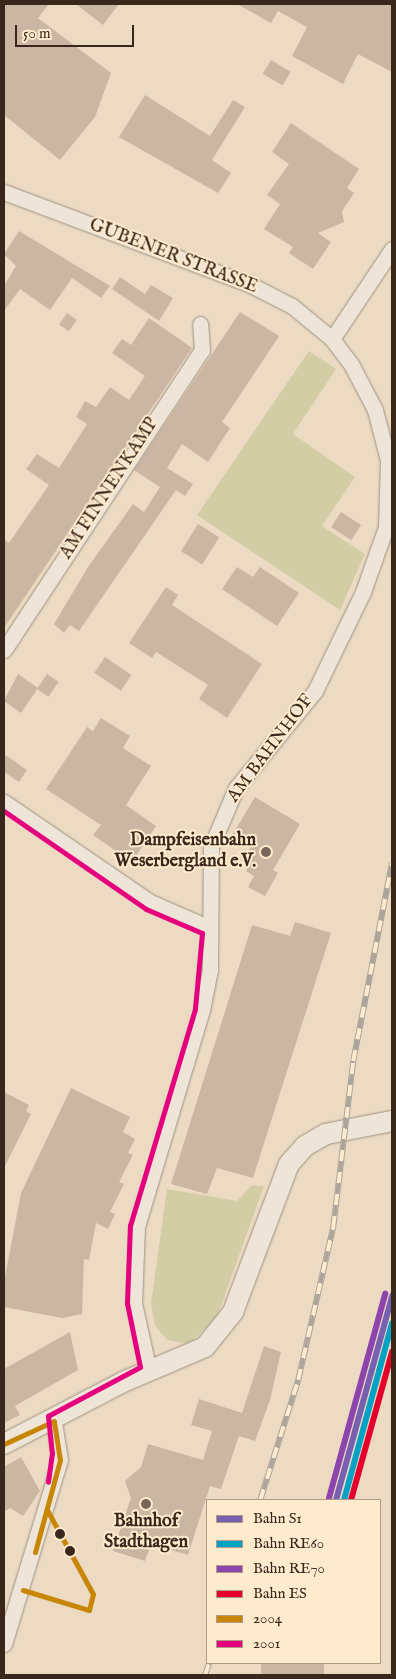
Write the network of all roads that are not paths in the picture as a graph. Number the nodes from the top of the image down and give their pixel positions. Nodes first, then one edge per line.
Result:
1 (4, 192) edge
2 (392, 249) edge
3 (200, 324) dead end
4 (332, 339) junction
5 (4, 650) edge
6 (4, 802) edge
7 (210, 928) junction
8 (392, 1121) edge
9 (149, 1371) junction
10 (54, 1421) junction
11 (4, 1444) edge
12 (4, 1644) edge

1 - 4 street, GUBENER STRASSE
2 - 4 street
3 - 5 street, AM FINNENKAMP
4 - 7 street, AM BAHNHOF
6 - 7 street
7 - 9 street, AM BAHNHOF
8 - 9 main road
9 - 10 main road
10 - 11 main road
10 - 12 street

